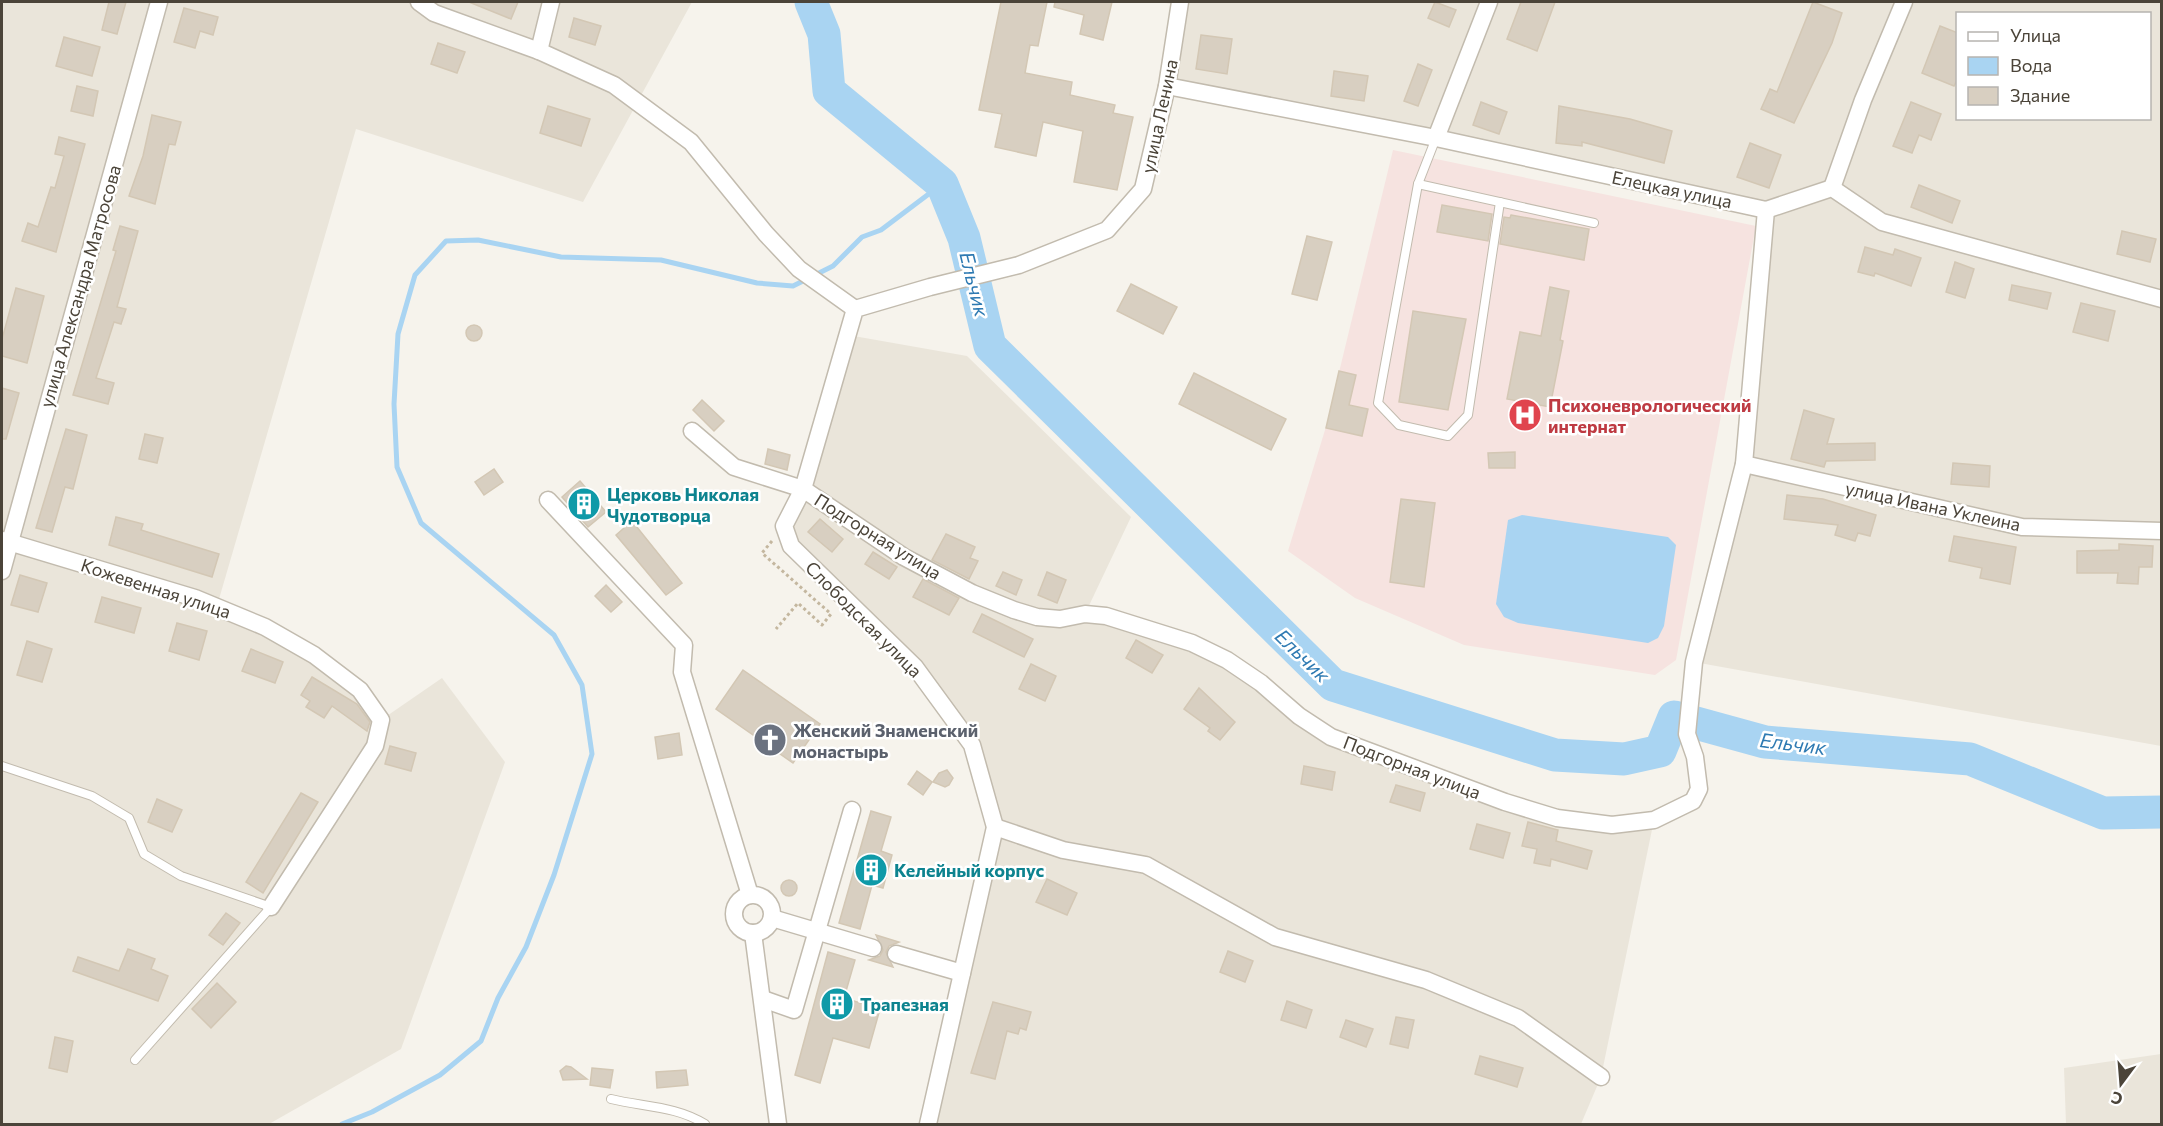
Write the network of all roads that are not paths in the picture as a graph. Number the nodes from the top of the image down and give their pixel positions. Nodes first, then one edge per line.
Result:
1 (159, 2) edge
2 (419, 2) edge
3 (551, 2) edge
4 (1180, 2) edge
5 (1489, 2) edge
6 (1904, 2) edge
7 (539, 51) junction
8 (1167, 86) junction
9 (1436, 138) junction
10 (1418, 184) junction
11 (1832, 188) junction
12 (1500, 202) junction
13 (1767, 210) junction
14 (1593, 223) dead end
15 (2162, 299) edge
16 (855, 309) junction
17 (692, 431) dead end
18 (1744, 464) junction
19 (803, 489) junction
20 (548, 500) dead end
21 (2162, 531) edge
22 (5, 541) edge
23 (2, 571) edge
24 (2, 766) edge
25 (852, 810) dead end
26 (995, 827) junction
27 (750, 895) junction
28 (271, 907) junction
29 (772, 918) junction
30 (817, 931) junction
31 (753, 933) junction
32 (873, 948) dead end
33 (896, 954) dead end
34 (962, 973) junction
35 (763, 999) junction
36 (135, 1060) dead end
37 (1601, 1077) dead end
38 (611, 1100) dead end
39 (705, 1125) edge
40 (778, 1125) edge
41 (928, 1125) edge

1 - 22 street, улица Александра Матросова
2 - 7 street
3 - 7 street
4 - 8 street, улица Ленина
5 - 9 street
6 - 11 street
7 - 16 street
8 - 9 street, Елецкая улица
8 - 16 street, улица Ленина
9 - 10 lane
9 - 13 street, Елецкая улица
10 - 12 lane
10 - 12 lane
11 - 13 street
11 - 15 street
12 - 14 lane
13 - 18 street, Подгорная улица
16 - 19 street
17 - 19 street, Подгорная улица
18 - 19 street, Подгорная улица
18 - 21 street, улица Ивана Уклеина
19 - 26 street, Слободская улица
20 - 27 street
22 - 23 street, улица Александра Матросова
22 - 28 street, Кожевенная улица
24 - 28 lane
25 - 30 street
26 - 34 street, Слободская улица
26 - 37 street
27 - 29 street
27 - 31 street
28 - 36 lane
29 - 30 street
29 - 31 street
30 - 32 street
30 - 35 street
31 - 35 street
33 - 34 street
34 - 41 street, Слободская улица
35 - 40 street
38 - 39 lane

